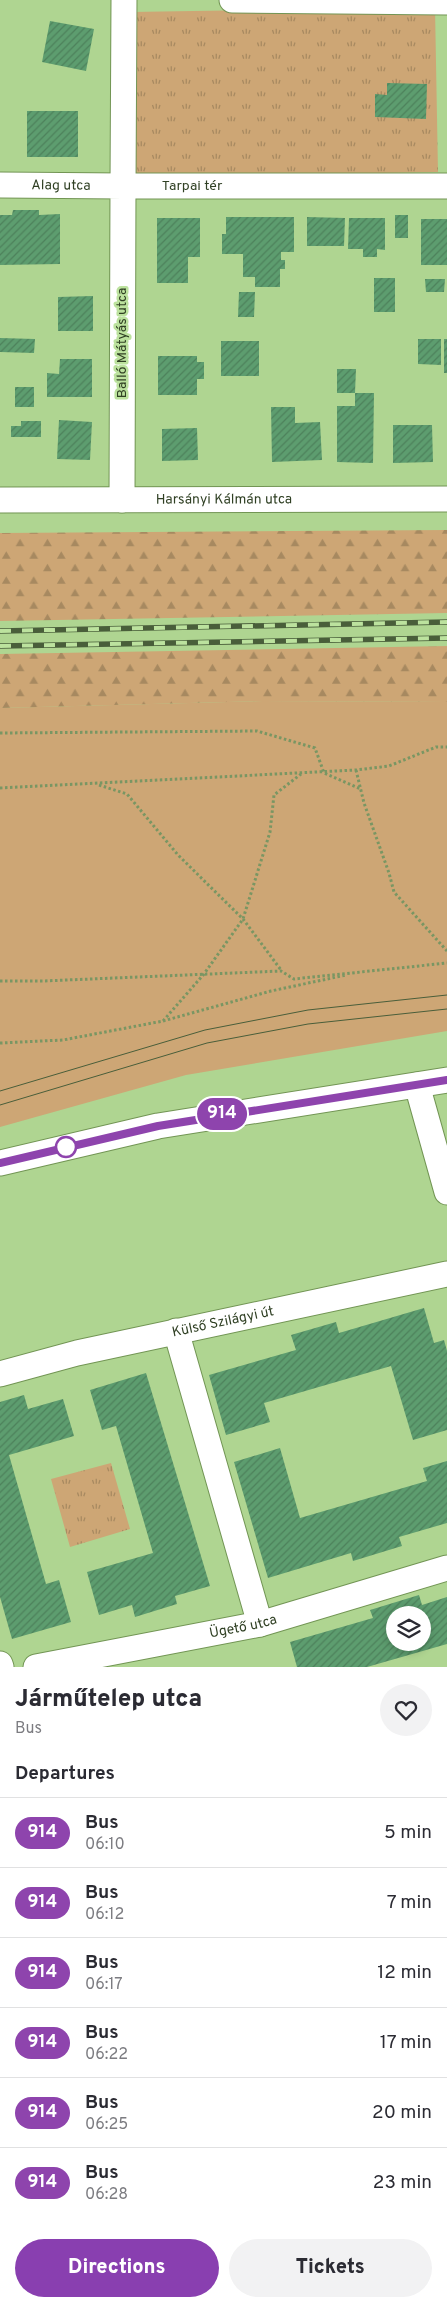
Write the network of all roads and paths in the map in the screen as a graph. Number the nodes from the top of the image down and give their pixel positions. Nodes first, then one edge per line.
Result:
1 (124, 0) edge
2 (232, 0) edge
3 (447, 2) edge
4 (0, 185) edge
5 (123, 186) junction
6 (447, 186) edge
7 (447, 499) edge
8 (0, 500) edge
9 (122, 500) junction
10 (0, 733) edge
11 (447, 747) edge
12 (356, 770) junction
13 (324, 773) junction
14 (301, 774) junction
15 (96, 783) junction
16 (0, 788) edge
17 (361, 789) junction
18 (243, 919) junction
19 (447, 952) edge
20 (447, 963) edge
21 (281, 971) junction
22 (365, 971) junction
23 (204, 974) junction
24 (0, 980) edge
25 (163, 1021) junction
26 (0, 1044) edge
27 (447, 1080) edge
28 (417, 1085) junction
29 (0, 1162) edge
30 (447, 1192) edge
31 (447, 1274) edge
32 (176, 1331) junction
33 (0, 1374) edge
34 (447, 1568) edge
35 (260, 1624) junction
36 (36, 1667) edge

1 - 5 street
2 - 3 street
4 - 5 street, Alag utca
5 - 6 street, Tarpai tér
5 - 9 street, Balló Mátyás utca
7 - 9 street, Harsányi Kálmán utca
8 - 9 street, Harsányi Kálmán utca
10 - 13 path
11 - 12 path
12 - 13 path
12 - 17 path
13 - 14 path
13 - 17 path
14 - 15 path
14 - 18 path
15 - 16 path
15 - 18 path
17 - 19 path
18 - 21 path
18 - 23 path
20 - 22 path
21 - 22 path
21 - 23 path
22 - 25 path
23 - 24 path
23 - 25 path
25 - 26 path
27 - 28 street
28 - 29 street
28 - 30 street
31 - 32 street, Külső Szilágyi út
32 - 33 street, Külső Szilágyi út
32 - 35 street
34 - 35 street, Ügető utca
35 - 36 street, Ügető utca

